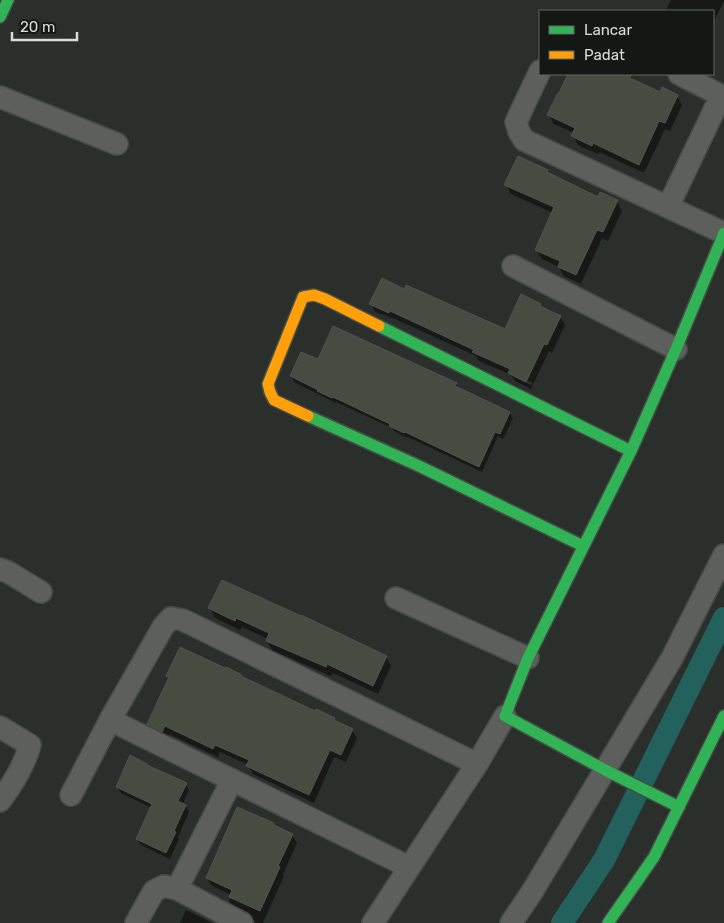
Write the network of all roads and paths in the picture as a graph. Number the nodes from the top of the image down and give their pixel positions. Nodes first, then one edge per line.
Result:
1 (8, 0) edge
2 (0, 17) edge
3 (539, 73) edge
4 (681, 75) edge
5 (0, 97) edge
6 (722, 97) edge
7 (117, 144) dead end
8 (668, 207) junction
9 (724, 233) edge
10 (513, 266) dead end
11 (676, 349) junction
12 (631, 451) junction
13 (583, 546) junction
14 (724, 555) edge
15 (0, 569) edge
16 (41, 592) dead end
17 (396, 598) dead end
18 (528, 658) junction
19 (505, 716) junction
20 (724, 716) edge
21 (110, 720) junction
22 (0, 727) edge
23 (476, 764) junction
24 (605, 770) junction
25 (232, 780) junction
26 (71, 795) dead end
27 (0, 801) edge
28 (679, 807) junction
29 (409, 867) junction
30 (177, 888) junction
31 (136, 923) edge
32 (242, 923) edge
33 (373, 923) edge
34 (511, 923) edge
35 (608, 923) edge

1 - 2 street
3 - 8 street
4 - 6 street
5 - 7 street
6 - 8 street
8 - 9 street
9 - 11 street
10 - 11 street
11 - 12 street
12 - 13 street
12 - 13 street
13 - 18 street
14 - 24 street
15 - 16 street
17 - 18 street
18 - 19 street
19 - 23 street
19 - 24 street
20 - 28 street
21 - 23 street
21 - 25 street
21 - 26 street
22 - 27 street
23 - 29 street
24 - 28 street
24 - 34 street
25 - 29 street
25 - 30 street
28 - 35 street
29 - 33 street
30 - 31 street
30 - 32 street

